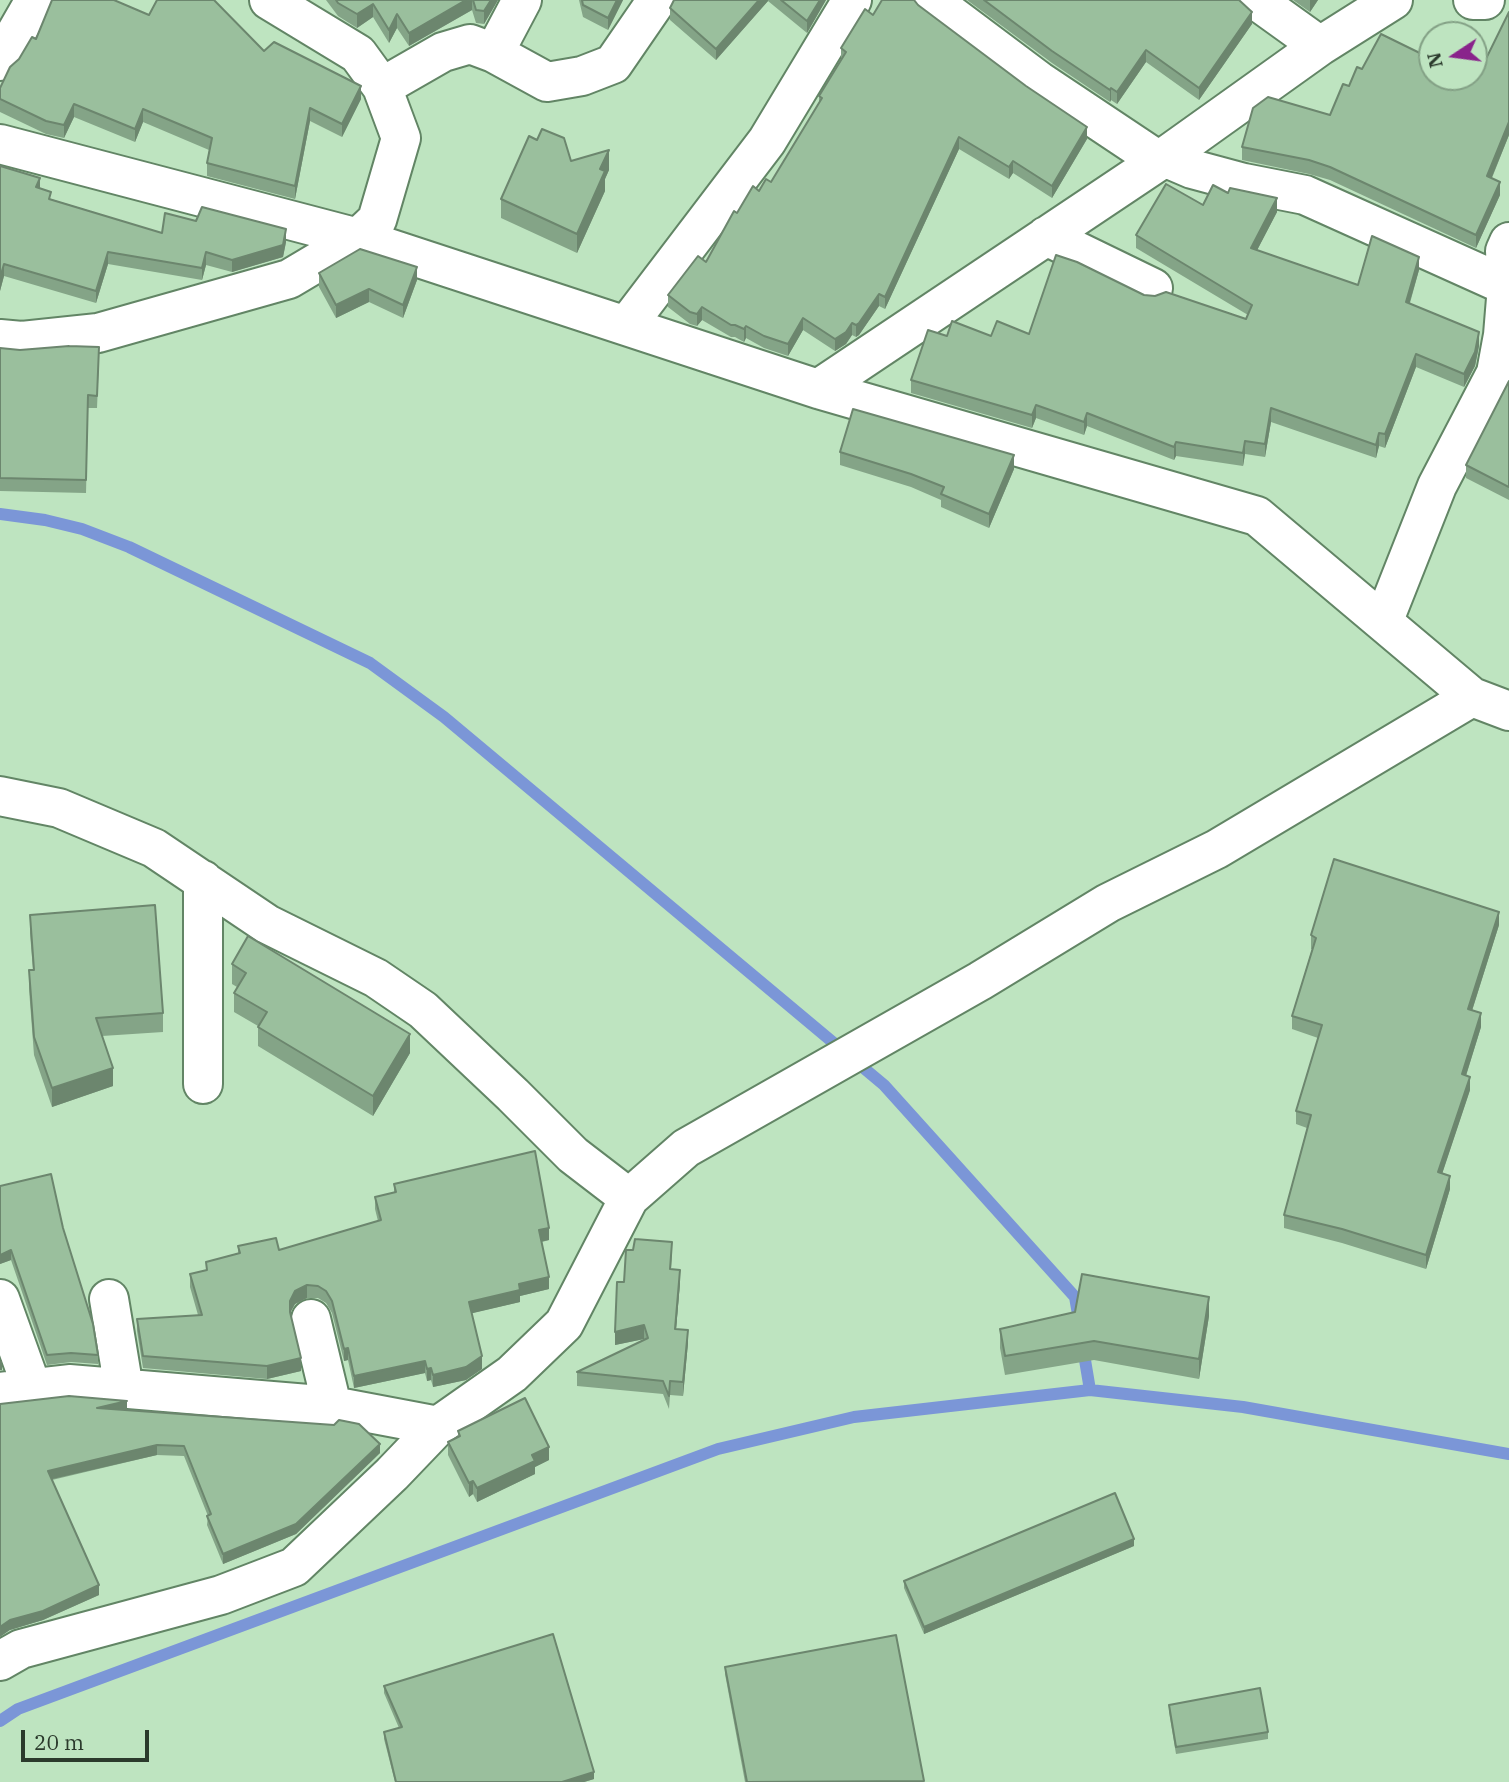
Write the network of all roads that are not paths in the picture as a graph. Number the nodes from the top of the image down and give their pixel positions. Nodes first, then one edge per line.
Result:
1 (35, 0) edge
2 (269, 0) edge
3 (522, 0) edge
4 (657, 0) edge
5 (852, 0) edge
6 (931, 0) edge
7 (1256, 0) edge
8 (1393, 0) edge
9 (1473, 0) edge
10 (1485, 0) edge
11 (1321, 46) junction
12 (494, 53) junction
13 (0, 61) edge
14 (382, 87) junction
15 (0, 144) edge
16 (1161, 159) junction
17 (1046, 236) junction
18 (358, 238) junction
19 (1509, 242) edge
20 (1507, 286) junction
21 (1153, 288) dead end
22 (627, 325) junction
23 (0, 339) edge
24 (818, 388) junction
25 (1384, 620) junction
26 (1472, 697) junction
27 (1509, 711) edge
28 (0, 796) edge
29 (203, 880) junction
30 (203, 1084) dead end
31 (629, 1198) junction
32 (0, 1299) edge
33 (109, 1299) dead end
34 (312, 1320) dead end
35 (124, 1389) junction
36 (16, 1390) edge
37 (332, 1406) junction
38 (438, 1426) junction
39 (0, 1661) edge

1 - 13 street
2 - 14 street
3 - 12 street
4 - 12 street
5 - 22 street
6 - 16 street
7 - 11 street
8 - 11 street
9 - 10 street
11 - 16 street
12 - 14 street
14 - 18 street
15 - 18 street
16 - 17 street
16 - 20 street
17 - 21 street
17 - 24 street
18 - 22 street
18 - 23 street
19 - 20 street
20 - 25 street
22 - 24 street
24 - 25 street
25 - 26 street
26 - 27 street
26 - 31 street
28 - 29 street
29 - 30 street
29 - 31 street
31 - 38 street
32 - 36 street
33 - 35 street
34 - 37 street
35 - 36 street
35 - 37 street
37 - 38 street
38 - 39 street

